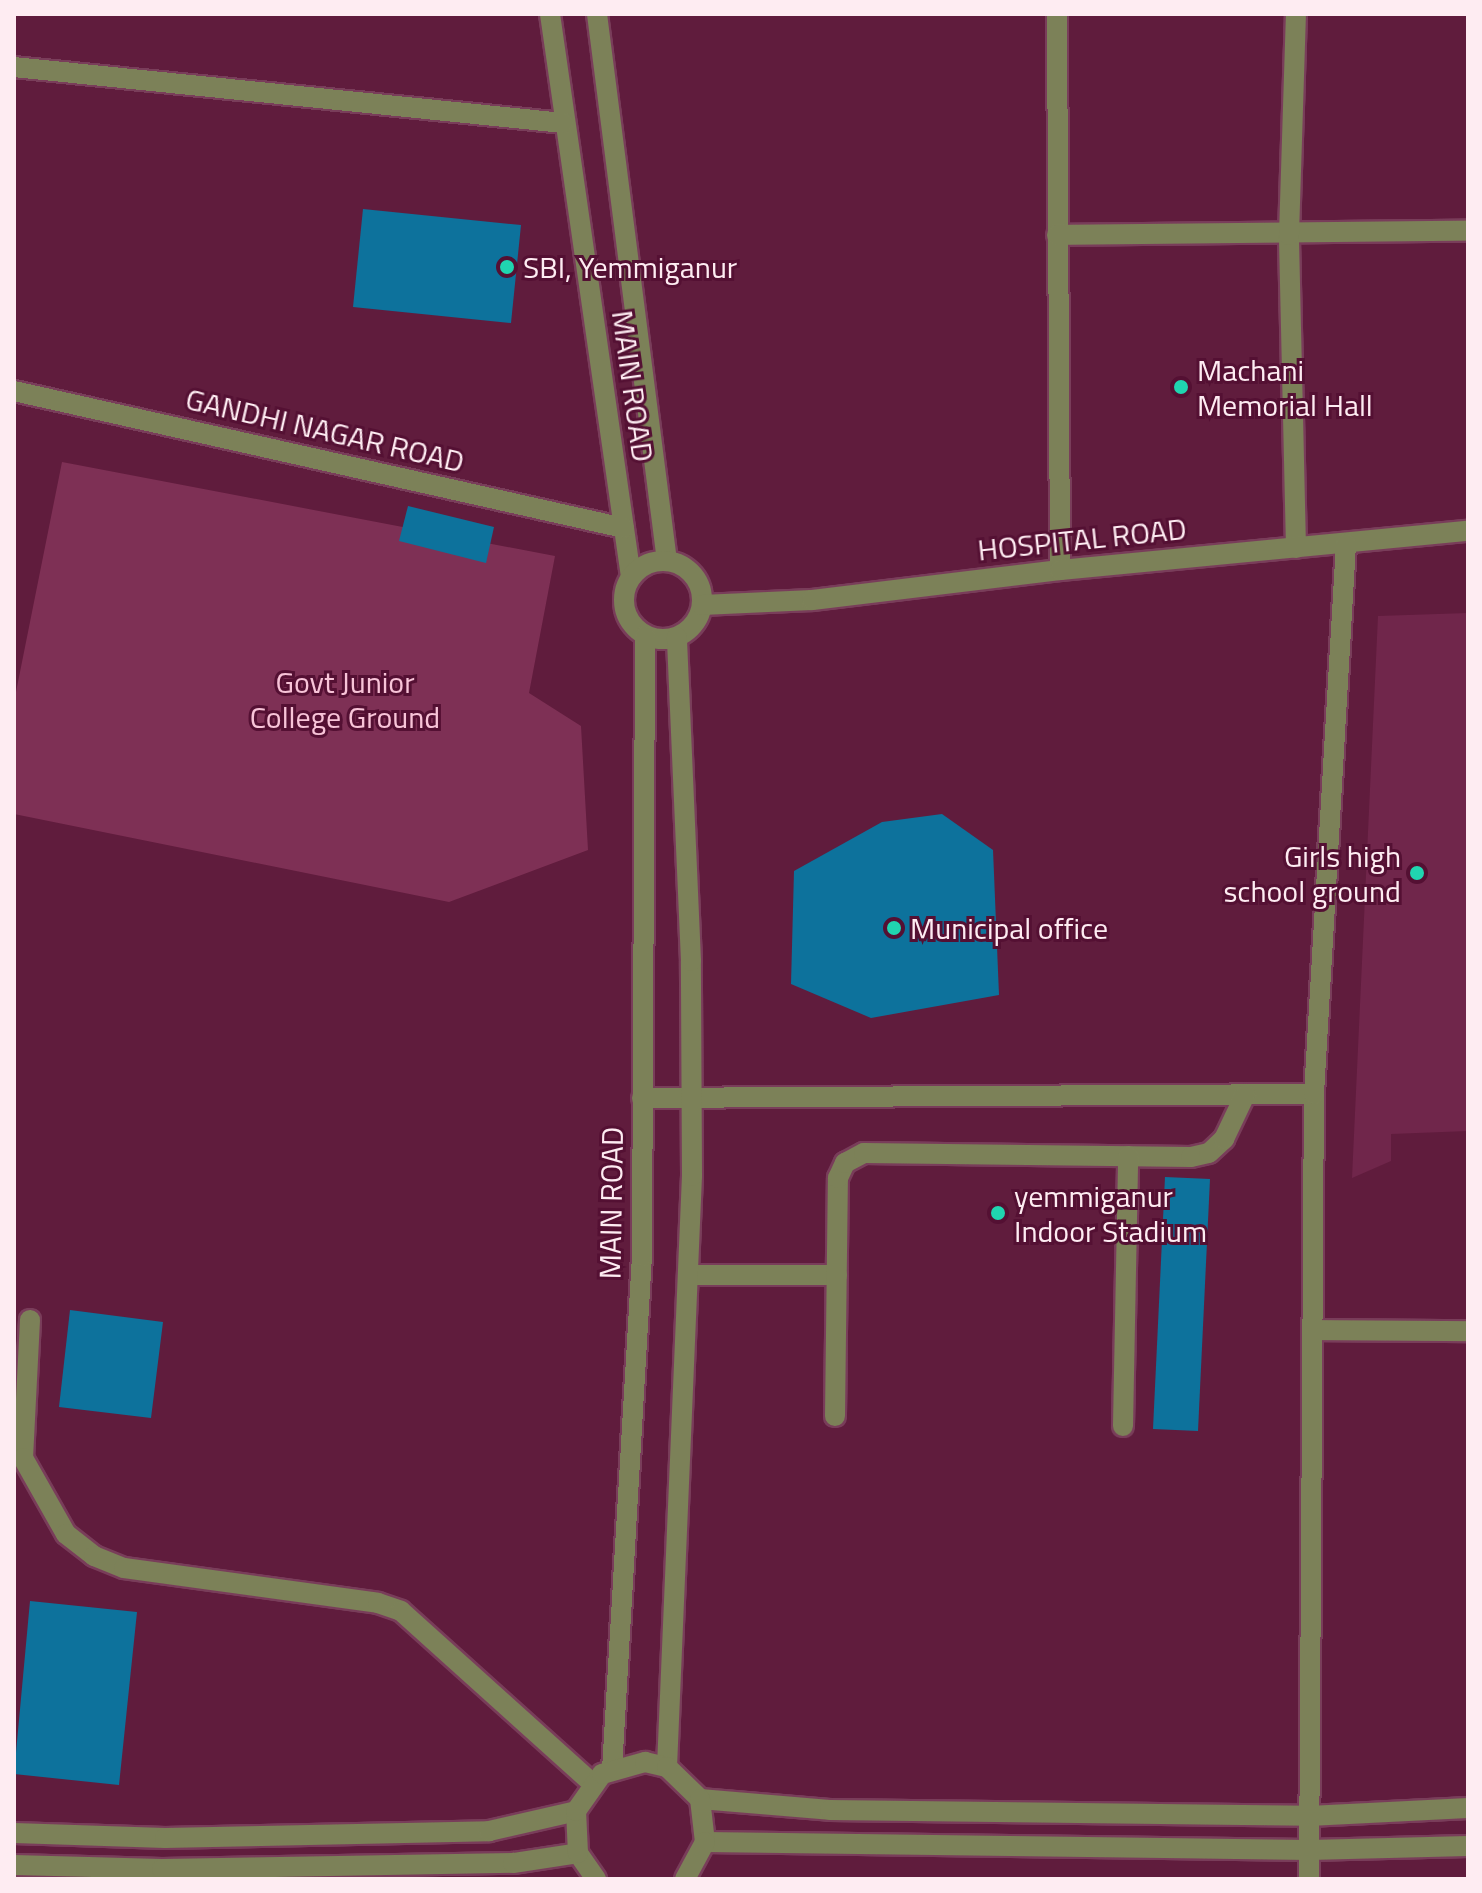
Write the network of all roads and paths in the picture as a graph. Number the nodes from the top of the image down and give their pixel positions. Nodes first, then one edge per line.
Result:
1 (550, 14) edge
2 (597, 14) edge
3 (1057, 14) edge
4 (1296, 14) edge
5 (14, 67) edge
6 (563, 123) junction
7 (1468, 231) edge
8 (1057, 235) junction
9 (1289, 235) junction
10 (14, 378) edge
11 (14, 392) edge
12 (624, 528) junction
13 (1468, 531) edge
14 (1346, 544) junction
15 (1296, 548) junction
16 (667, 561) junction
17 (1060, 570) junction
18 (631, 577) junction
19 (702, 605) junction
20 (645, 636) junction
21 (677, 637) junction
22 (1314, 1094) junction
23 (1245, 1095) junction
24 (642, 1098) junction
25 (690, 1098) junction
26 (1128, 1156) junction
27 (691, 1275) junction
28 (837, 1275) junction
29 (30, 1320) dead end
30 (1315, 1330) junction
31 (1468, 1331) edge
32 (835, 1416) dead end
33 (1123, 1426) dead end
34 (667, 1767) junction
35 (612, 1770) junction
36 (593, 1784) junction
37 (700, 1799) junction
38 (1468, 1808) edge
39 (576, 1811) junction
40 (1309, 1816) junction
41 (14, 1833) edge
42 (705, 1842) junction
43 (1468, 1846) edge
44 (1309, 1850) junction
45 (578, 1853) junction
46 (14, 1865) edge
47 (373, 1872) edge
48 (697, 1874) edge
49 (596, 1879) edge
50 (1309, 1879) edge

1 - 6 street, MAIN ROAD
2 - 16 street, MAIN ROAD
3 - 8 street
4 - 9 street
5 - 6 street
6 - 12 street, MAIN ROAD
7 - 9 street
8 - 9 street
8 - 17 street
9 - 15 street
10 - 11 street
11 - 12 street, GANDHI NAGAR ROAD
12 - 18 street, MAIN ROAD
13 - 14 street, HOSPITAL ROAD
14 - 15 street, HOSPITAL ROAD
14 - 22 street
15 - 17 street, HOSPITAL ROAD
16 - 18 street
16 - 19 street
17 - 19 street, HOSPITAL ROAD
18 - 20 street, MAIN ROAD
19 - 21 street
20 - 21 street
20 - 24 street, MAIN ROAD
21 - 25 street
22 - 23 street
22 - 30 street
23 - 25 street
23 - 26 street
24 - 25 street
24 - 35 street, MAIN ROAD
25 - 27 street
26 - 28 street
26 - 33 street
27 - 28 street
27 - 34 street
28 - 32 street
29 - 36 street
30 - 31 street
30 - 40 street
34 - 35 street
34 - 37 street
35 - 36 street
36 - 39 street
37 - 40 street
37 - 42 street
38 - 40 street
39 - 41 street
39 - 45 street
40 - 44 street
42 - 44 street
42 - 48 street
43 - 44 street
44 - 50 street
45 - 47 street
45 - 49 street
46 - 47 street

